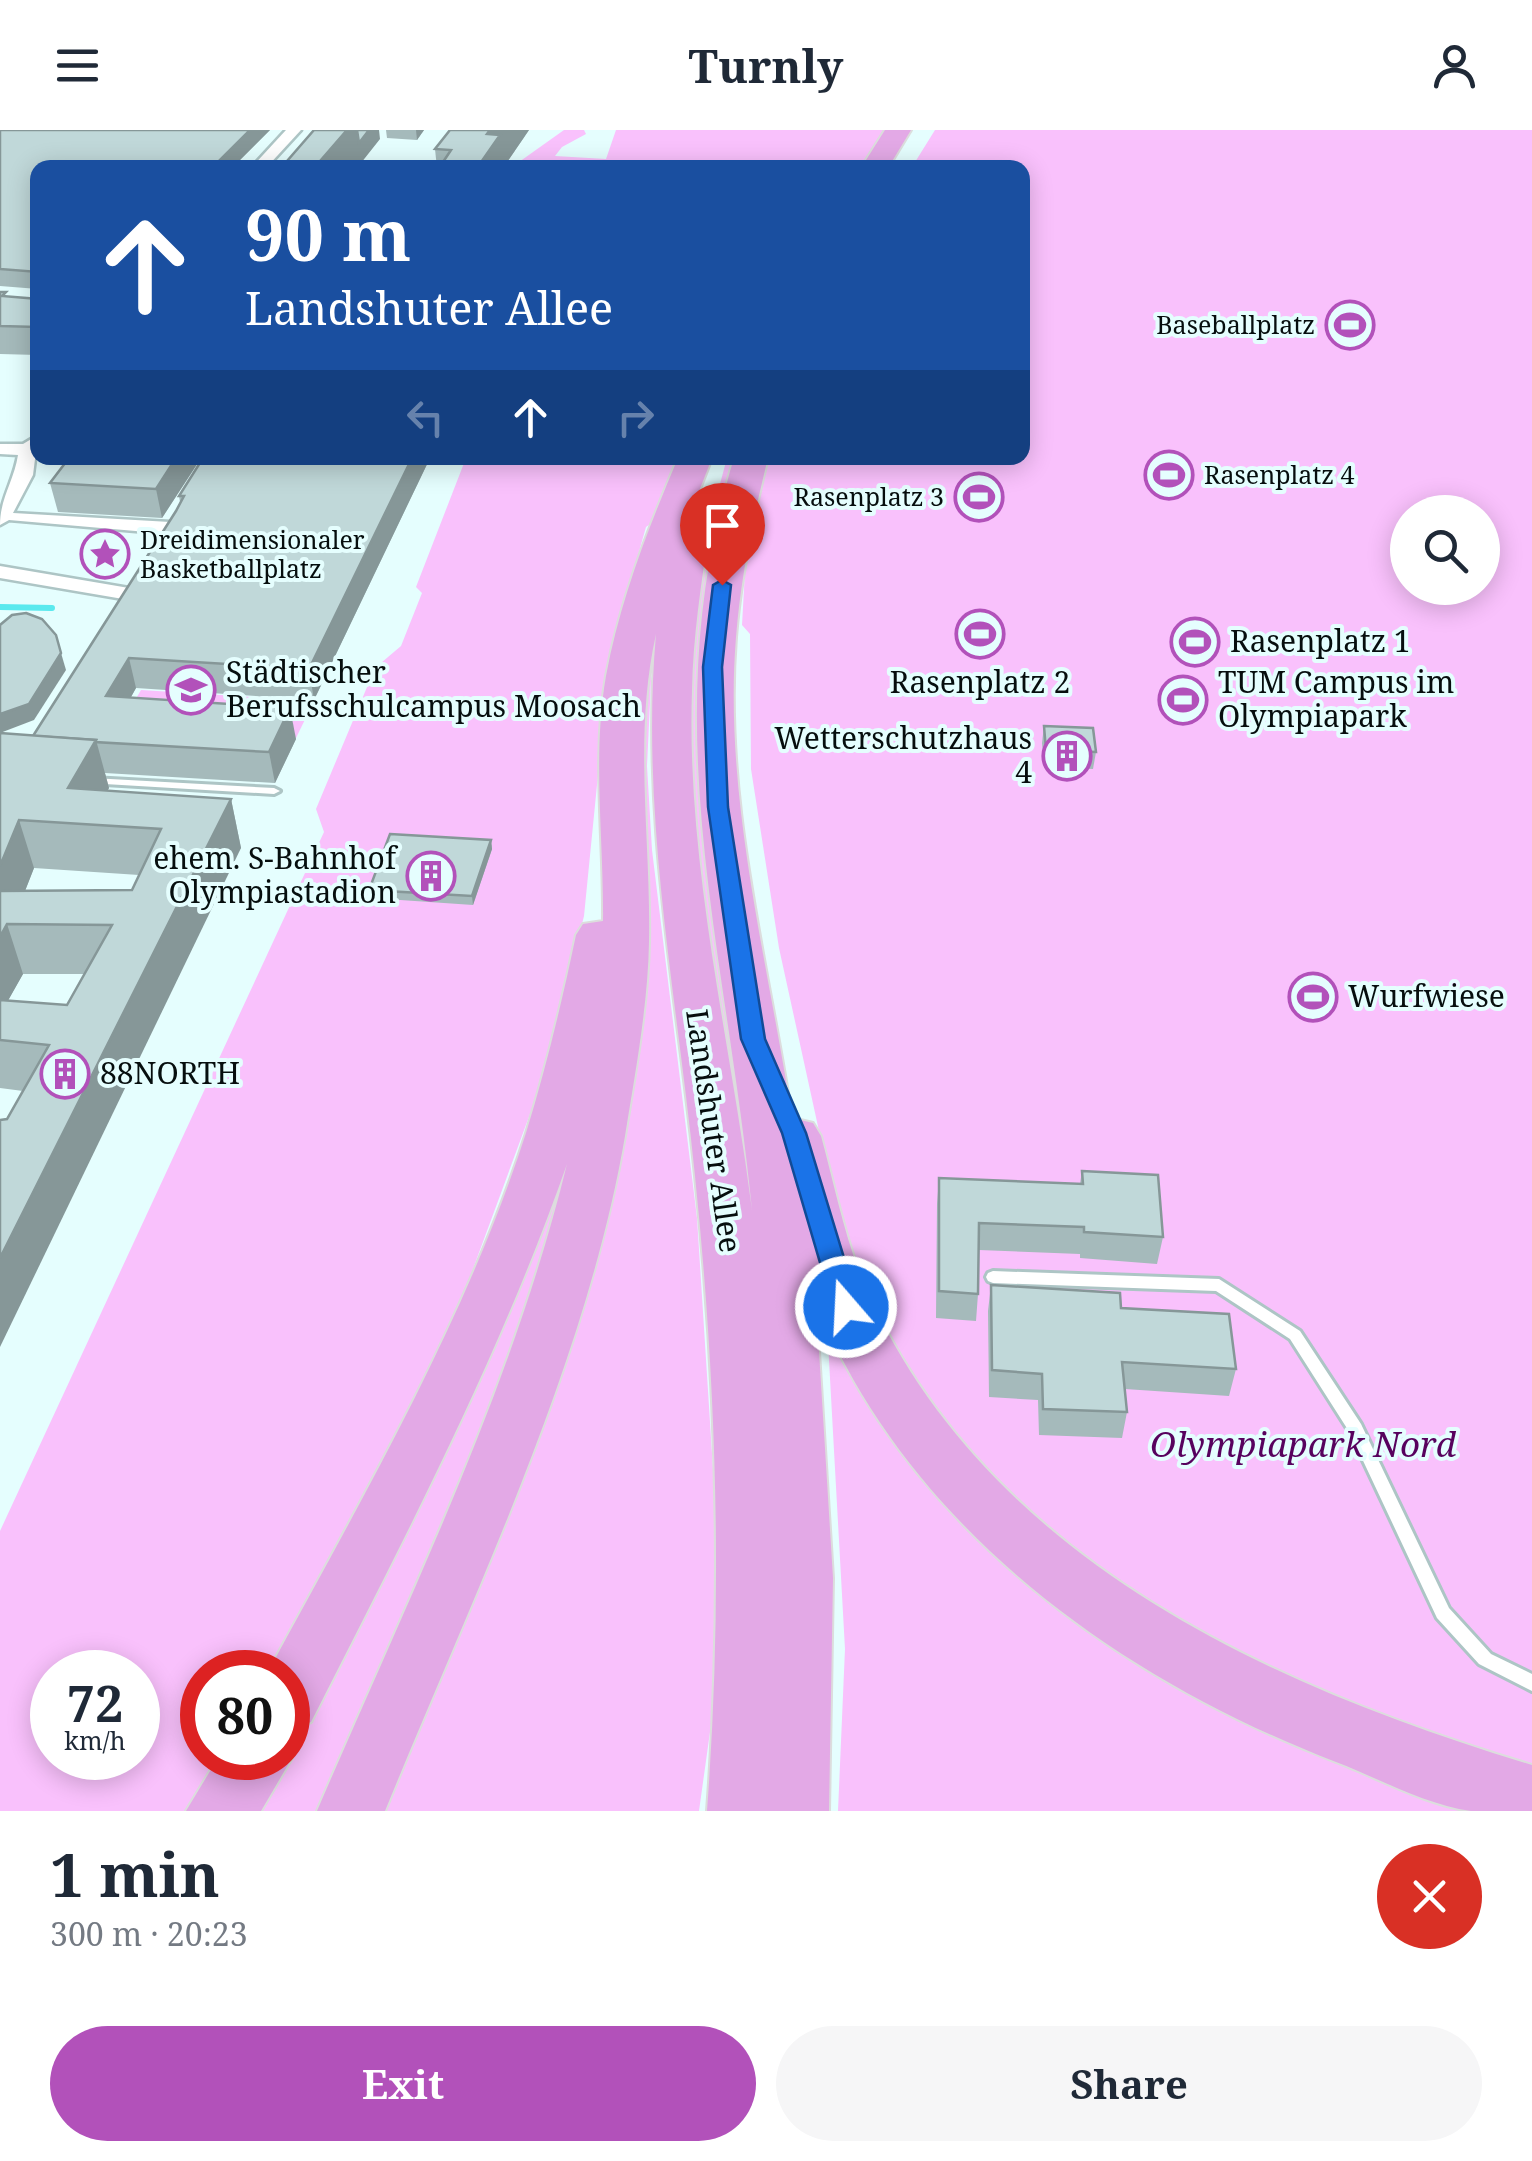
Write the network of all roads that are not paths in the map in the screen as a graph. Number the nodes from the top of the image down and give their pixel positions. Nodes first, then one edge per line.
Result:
1 (294, 130) edge
2 (898, 130) edge
3 (927, 130) edge
4 (266, 160) edge
5 (879, 160) edge
6 (908, 160) edge
7 (30, 445) edge
8 (0, 449) edge
9 (30, 455) edge
10 (692, 465) edge
11 (712, 465) edge
12 (749, 465) edge
13 (183, 507) edge
14 (8, 519) edge
15 (0, 572) edge
16 (142, 573) edge
17 (76, 780) edge
18 (274, 791) dead end
19 (620, 803) junction
20 (753, 1039) junction
21 (993, 1277) dead end
22 (310, 1657) edge
23 (1532, 1683) edge
24 (242, 1780) edge
25 (1532, 1798) edge
26 (220, 1811) edge
27 (351, 1811) edge
28 (741, 1811) edge
29 (796, 1811) edge

1 - 4 street
2 - 5 highway
3 - 6 highway
7 - 8 street
9 - 14 street
10 - 19 highway
11 - 28 highway, Landshuter Allee
12 - 20 highway, Landshuter Allee
13 - 14 street
15 - 16 street
17 - 18 lane
19 - 22 highway
19 - 27 highway
20 - 25 highway
20 - 29 highway, Landshuter Allee
21 - 23 lane
24 - 26 highway

